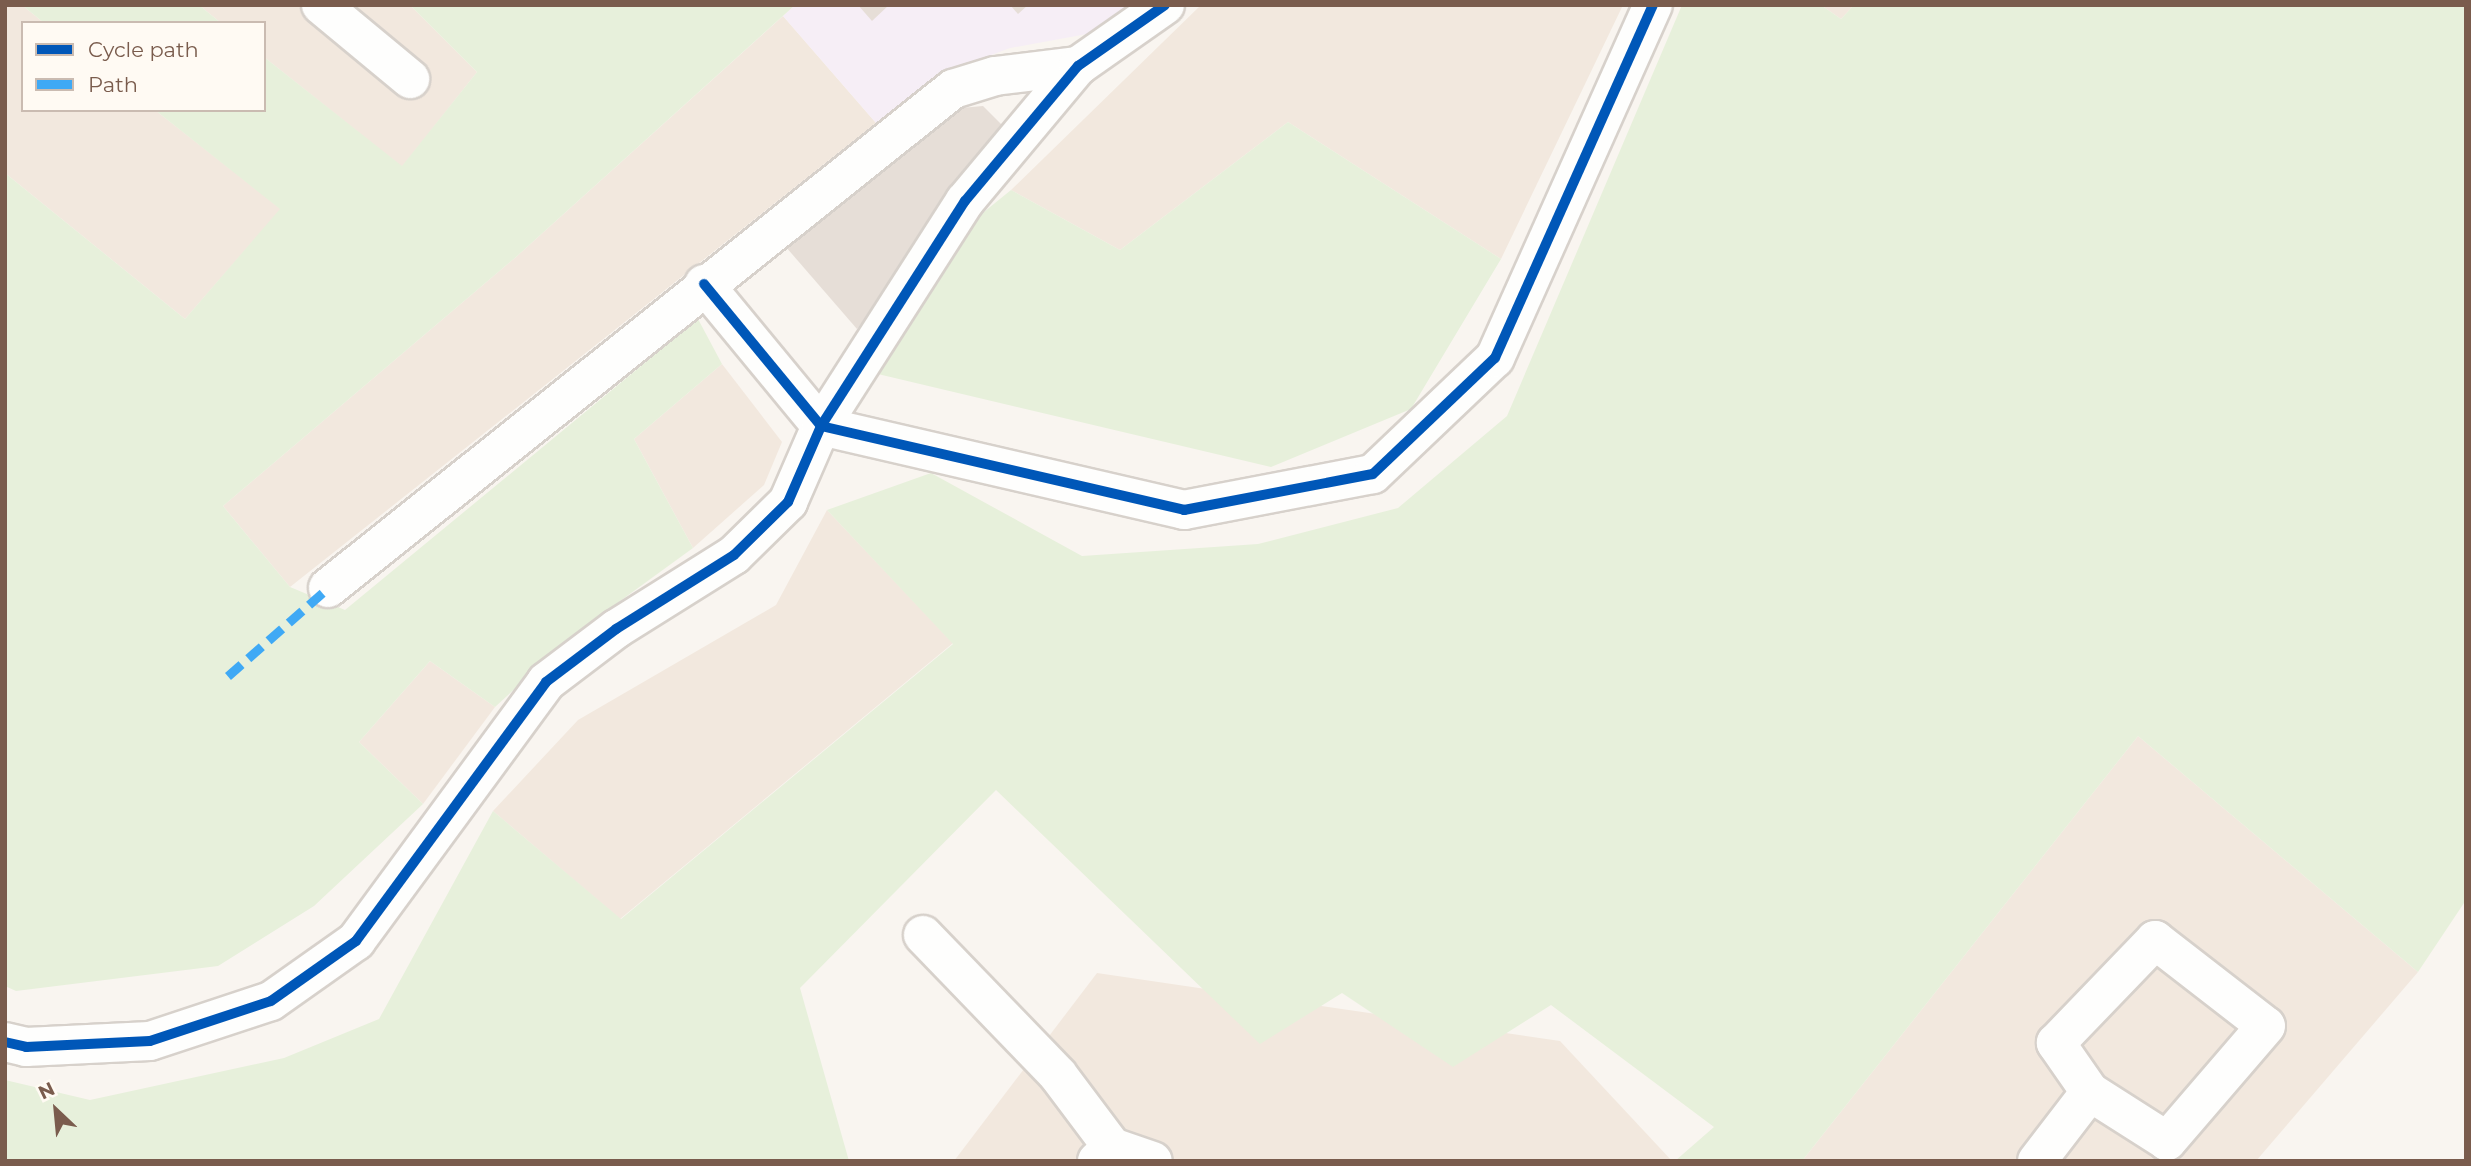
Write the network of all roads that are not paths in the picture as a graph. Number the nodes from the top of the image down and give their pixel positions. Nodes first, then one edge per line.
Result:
1 (321, 5) edge
2 (1165, 5) edge
3 (1653, 5) edge
4 (1078, 66) junction
5 (410, 79) dead end
6 (704, 284) junction
7 (821, 426) junction
8 (328, 588) dead end
9 (923, 935) dead end
10 (5, 1042) edge
11 (2090, 1092) junction
12 (1104, 1154) edge
13 (1153, 1161) edge
14 (2037, 1161) edge

1 - 5 street
2 - 4 street
3 - 7 street
4 - 6 street
4 - 7 street
6 - 7 street
6 - 8 street
7 - 10 street
9 - 12 street
11 - 11 street
11 - 14 street
12 - 13 street

